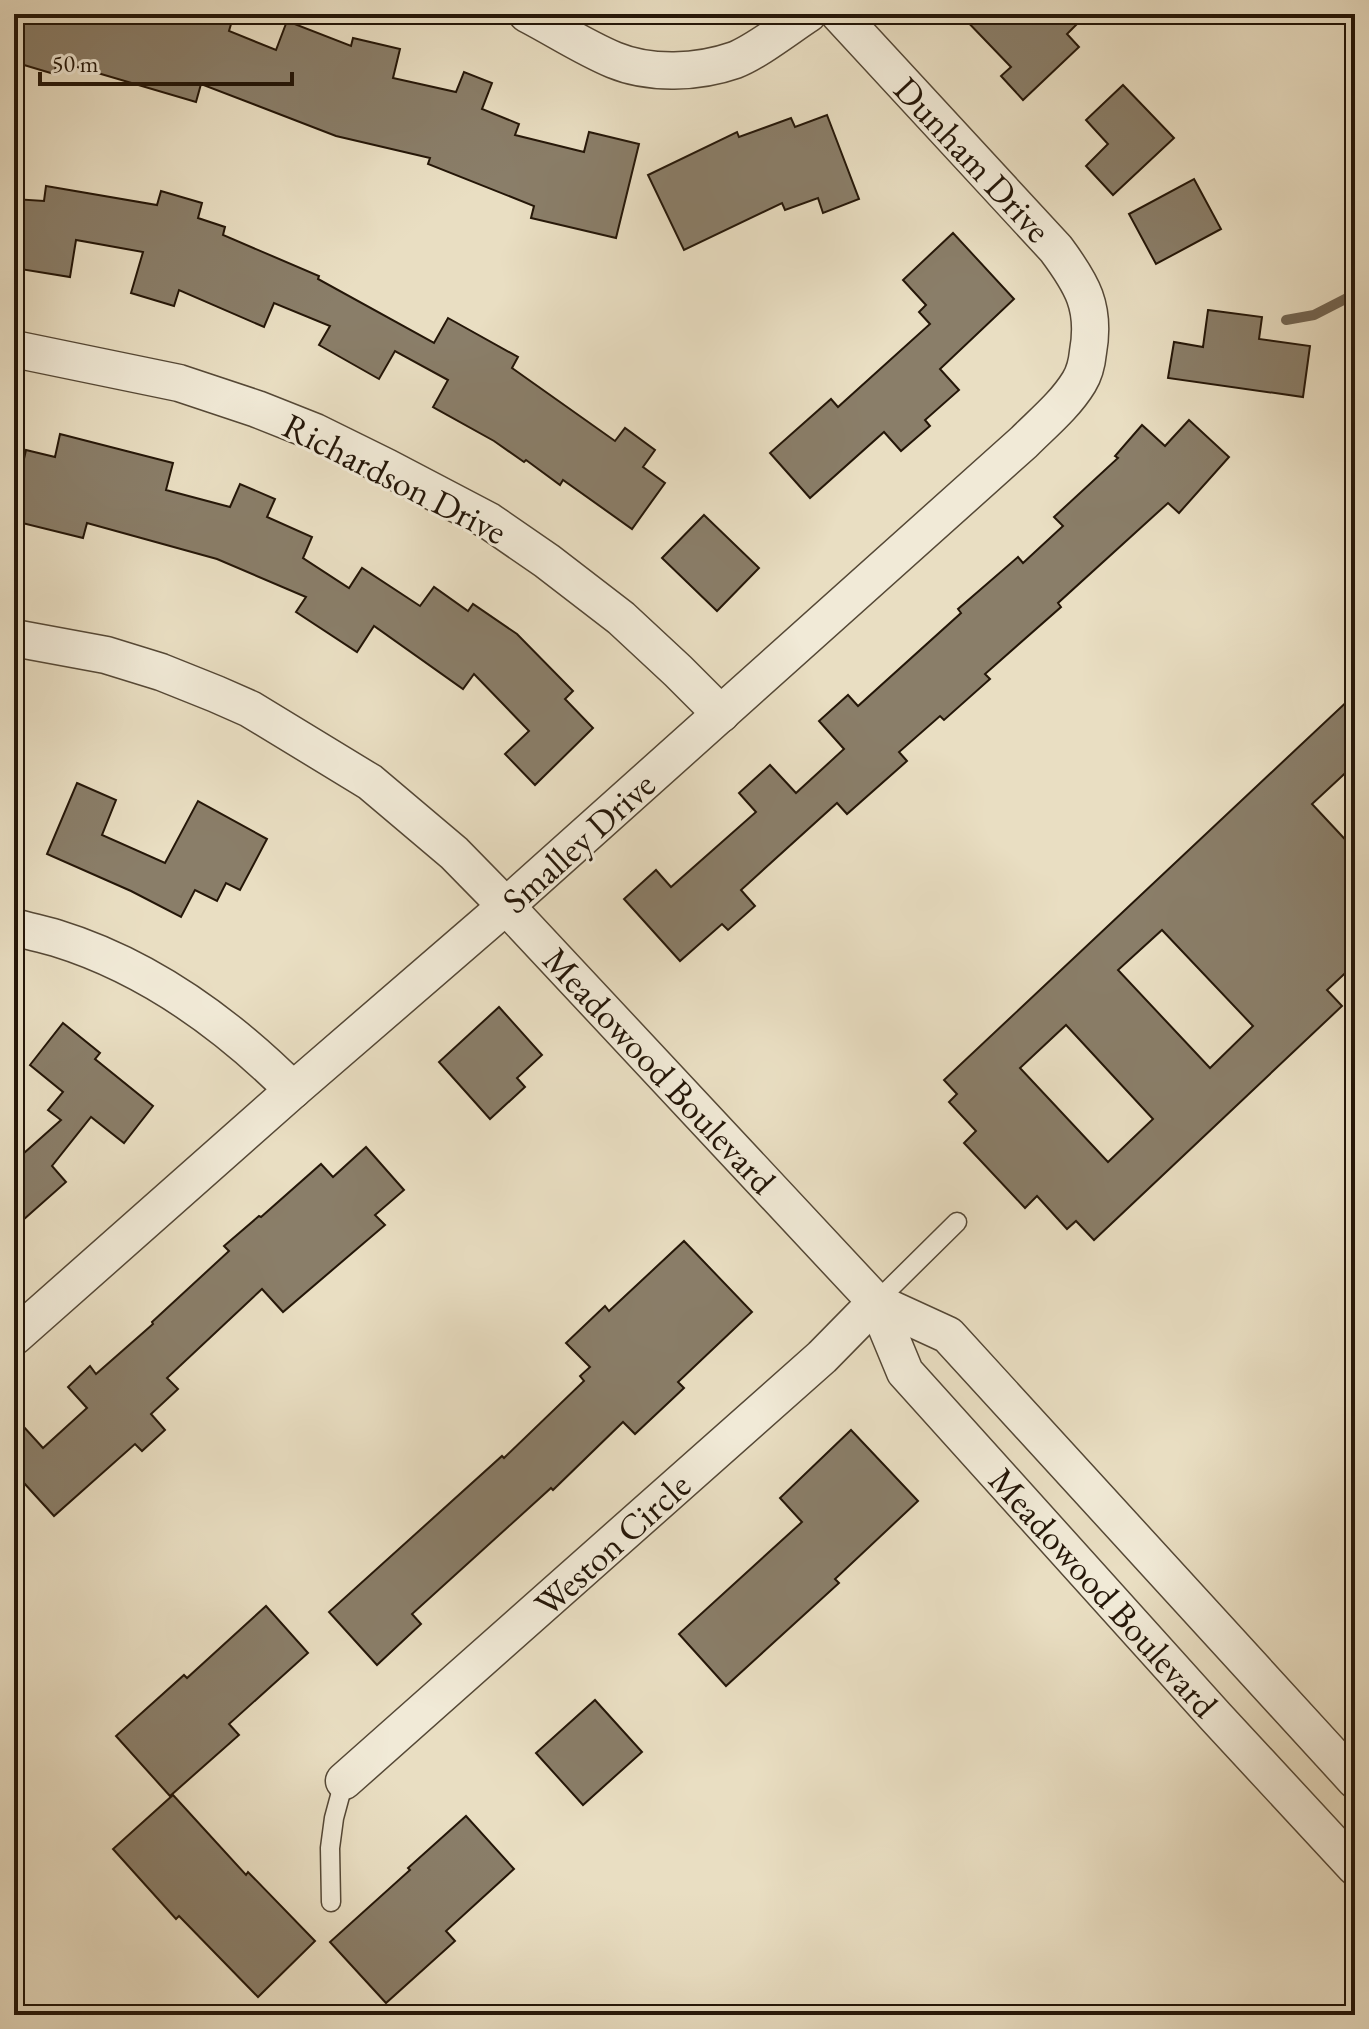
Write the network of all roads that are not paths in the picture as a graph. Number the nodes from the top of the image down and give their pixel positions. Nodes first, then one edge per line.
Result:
1 (527, 14) edge
2 (808, 14) edge
3 (839, 14) edge
4 (1091, 315) joint
5 (14, 349) edge
6 (14, 638) edge
7 (721, 714) junction
8 (506, 906) junction
9 (14, 927) edge
10 (293, 1090) junction
11 (957, 1222) dead end
12 (876, 1302) junction
13 (14, 1337) edge
14 (1355, 1780) edge
15 (344, 1781) joint
16 (1355, 1867) edge
17 (331, 1902) dead end

1 - 2 street
3 - 4 street, Dunham Drive
4 - 7 street, Smalley Drive
5 - 7 street, Richardson Drive
6 - 8 street, Meadowood Boulevard
7 - 8 street, Smalley Drive
8 - 10 street, Smalley Drive
8 - 12 street, Meadowood Boulevard
9 - 10 street
10 - 13 street, Smalley Drive
11 - 12 lane
12 - 14 street, Meadowood Boulevard
12 - 15 street, Weston Circle
12 - 16 street, Meadowood Boulevard
15 - 17 lane

